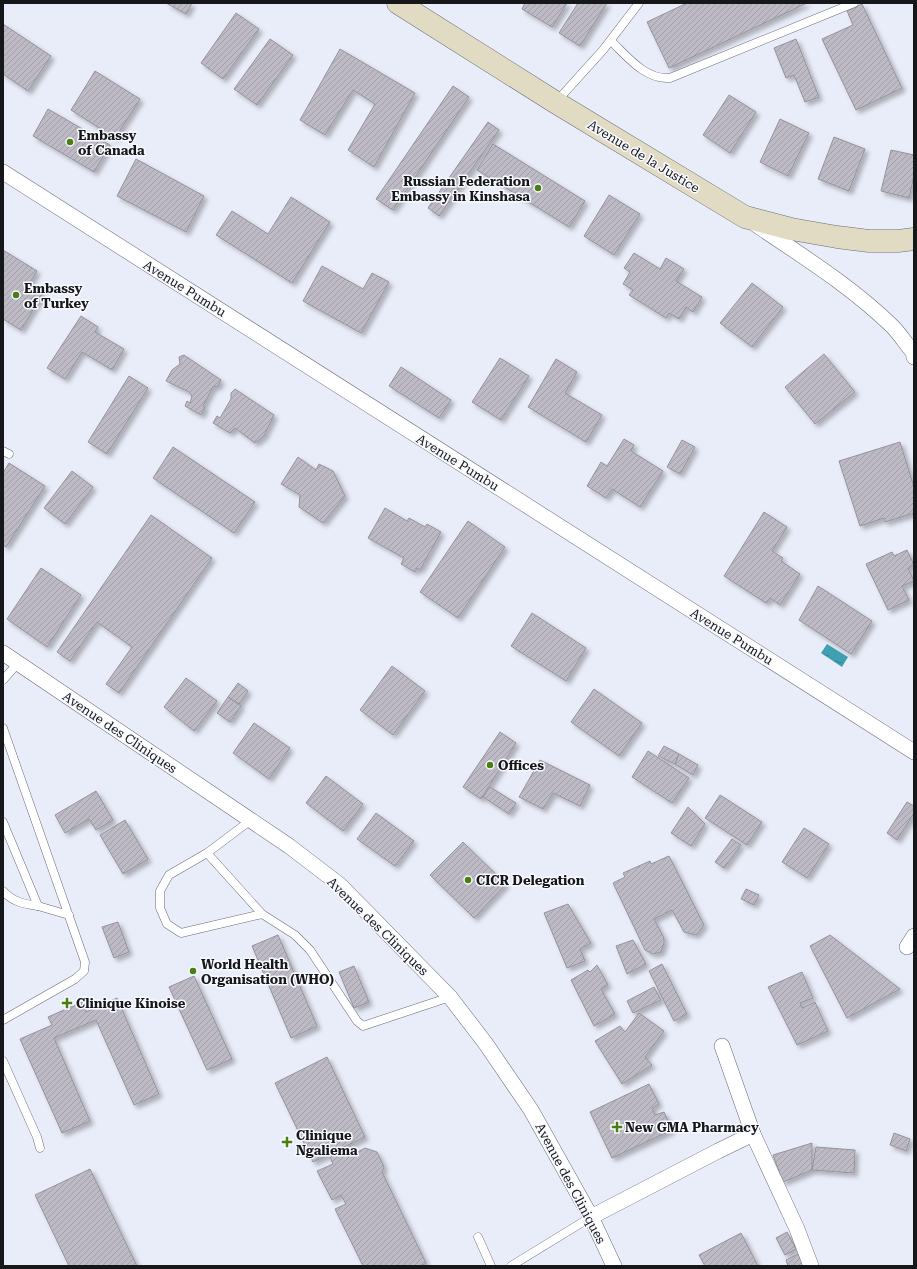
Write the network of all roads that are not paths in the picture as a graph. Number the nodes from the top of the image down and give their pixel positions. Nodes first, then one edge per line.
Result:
1 (398, 3) edge
2 (639, 3) edge
3 (854, 3) edge
4 (610, 41) junction
5 (555, 102) junction
6 (3, 172) edge
7 (745, 218) junction
8 (914, 239) edge
9 (914, 351) edge
10 (3, 653) edge
11 (18, 663) junction
12 (3, 680) edge
13 (3, 728) edge
14 (914, 752) edge
15 (251, 820) junction
16 (3, 822) edge
17 (207, 853) junction
18 (3, 891) edge
19 (6, 901) edge
20 (38, 906) junction
21 (262, 914) junction
22 (69, 915) junction
23 (450, 997) junction
24 (3, 1020) edge
25 (722, 1046) dead end
26 (3, 1061) edge
27 (753, 1134) junction
28 (40, 1148) dead end
29 (592, 1217) junction
30 (478, 1237) dead end
31 (491, 1266) edge
32 (511, 1266) edge
33 (614, 1266) edge
34 (811, 1266) edge

1 - 5 main road, Avenue de la Justice
2 - 4 lane
3 - 4 lane
4 - 5 lane
5 - 7 main road, Avenue de la Justice
6 - 14 street, Avenue Pumbu
7 - 8 main road, Avenue de la Justice
7 - 9 street
10 - 11 street, Avenue des Cliniques
11 - 12 lane
11 - 15 street, Avenue des Cliniques
13 - 22 lane
15 - 17 lane
15 - 23 street, Avenue des Cliniques
16 - 20 lane
17 - 21 lane
17 - 21 lane
18 - 19 lane
19 - 20 lane
20 - 22 lane
21 - 23 lane
22 - 24 lane
23 - 29 street, Avenue des Cliniques
25 - 27 street
26 - 28 lane
27 - 29 street
27 - 34 street
29 - 32 lane
29 - 33 street, Avenue des Cliniques
30 - 31 lane

